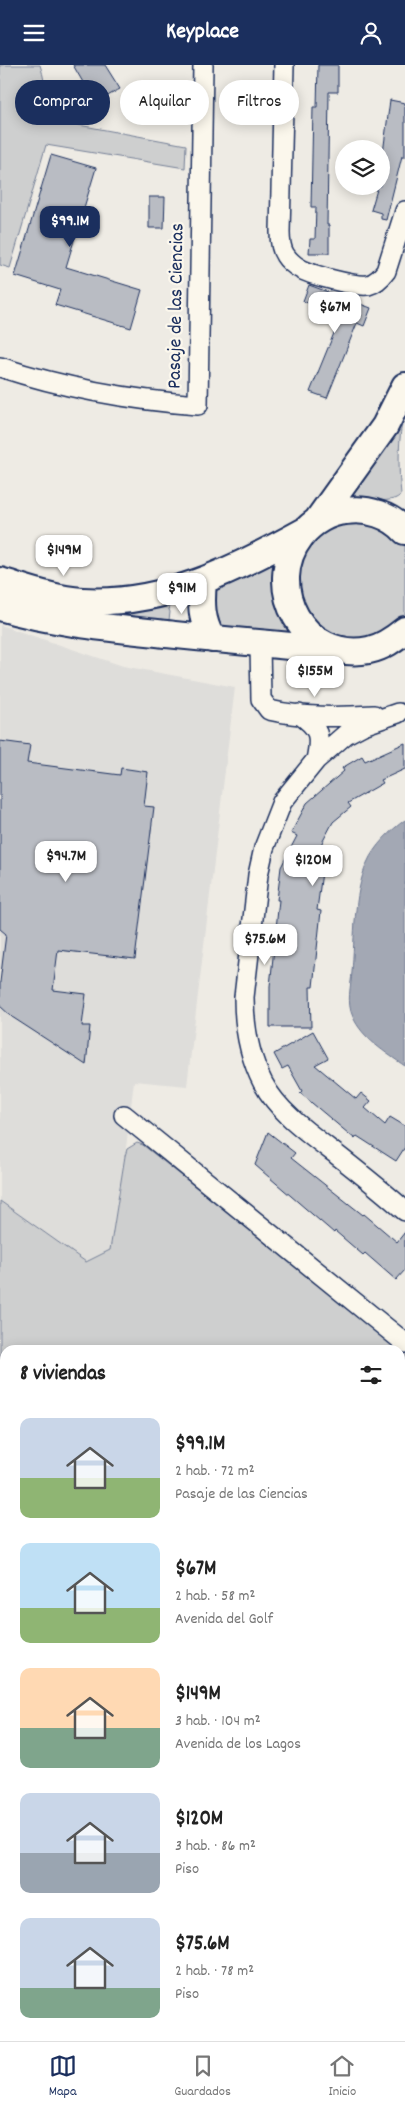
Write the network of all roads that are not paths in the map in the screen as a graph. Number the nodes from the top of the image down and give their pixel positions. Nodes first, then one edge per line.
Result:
1 (204, 65) edge
2 (284, 65) edge
3 (405, 211) edge
4 (0, 367) edge
5 (405, 386) edge
6 (405, 510) edge
7 (373, 512) junction
8 (311, 526) junction
9 (405, 531) edge
10 (0, 581) edge
11 (203, 582) junction
12 (0, 607) edge
13 (405, 630) edge
14 (212, 639) junction
15 (260, 645) junction
16 (342, 650) junction
17 (369, 650) junction
18 (405, 656) edge
19 (402, 712) edge
20 (299, 714) junction
21 (316, 760) junction
22 (124, 1115) dead end
23 (405, 1211) edge
24 (405, 1343) edge

1 - 4 street, Pasaje de las Ciencias
2 - 3 street
5 - 8 street
6 - 7 street
7 - 8 street
7 - 9 street
8 - 11 street
8 - 16 street
10 - 11 street
11 - 14 street
12 - 14 street
13 - 17 street
14 - 15 street
15 - 16 street
15 - 20 street
16 - 17 street
17 - 18 street
19 - 20 street
19 - 21 street
20 - 21 street
21 - 23 street
22 - 24 street

